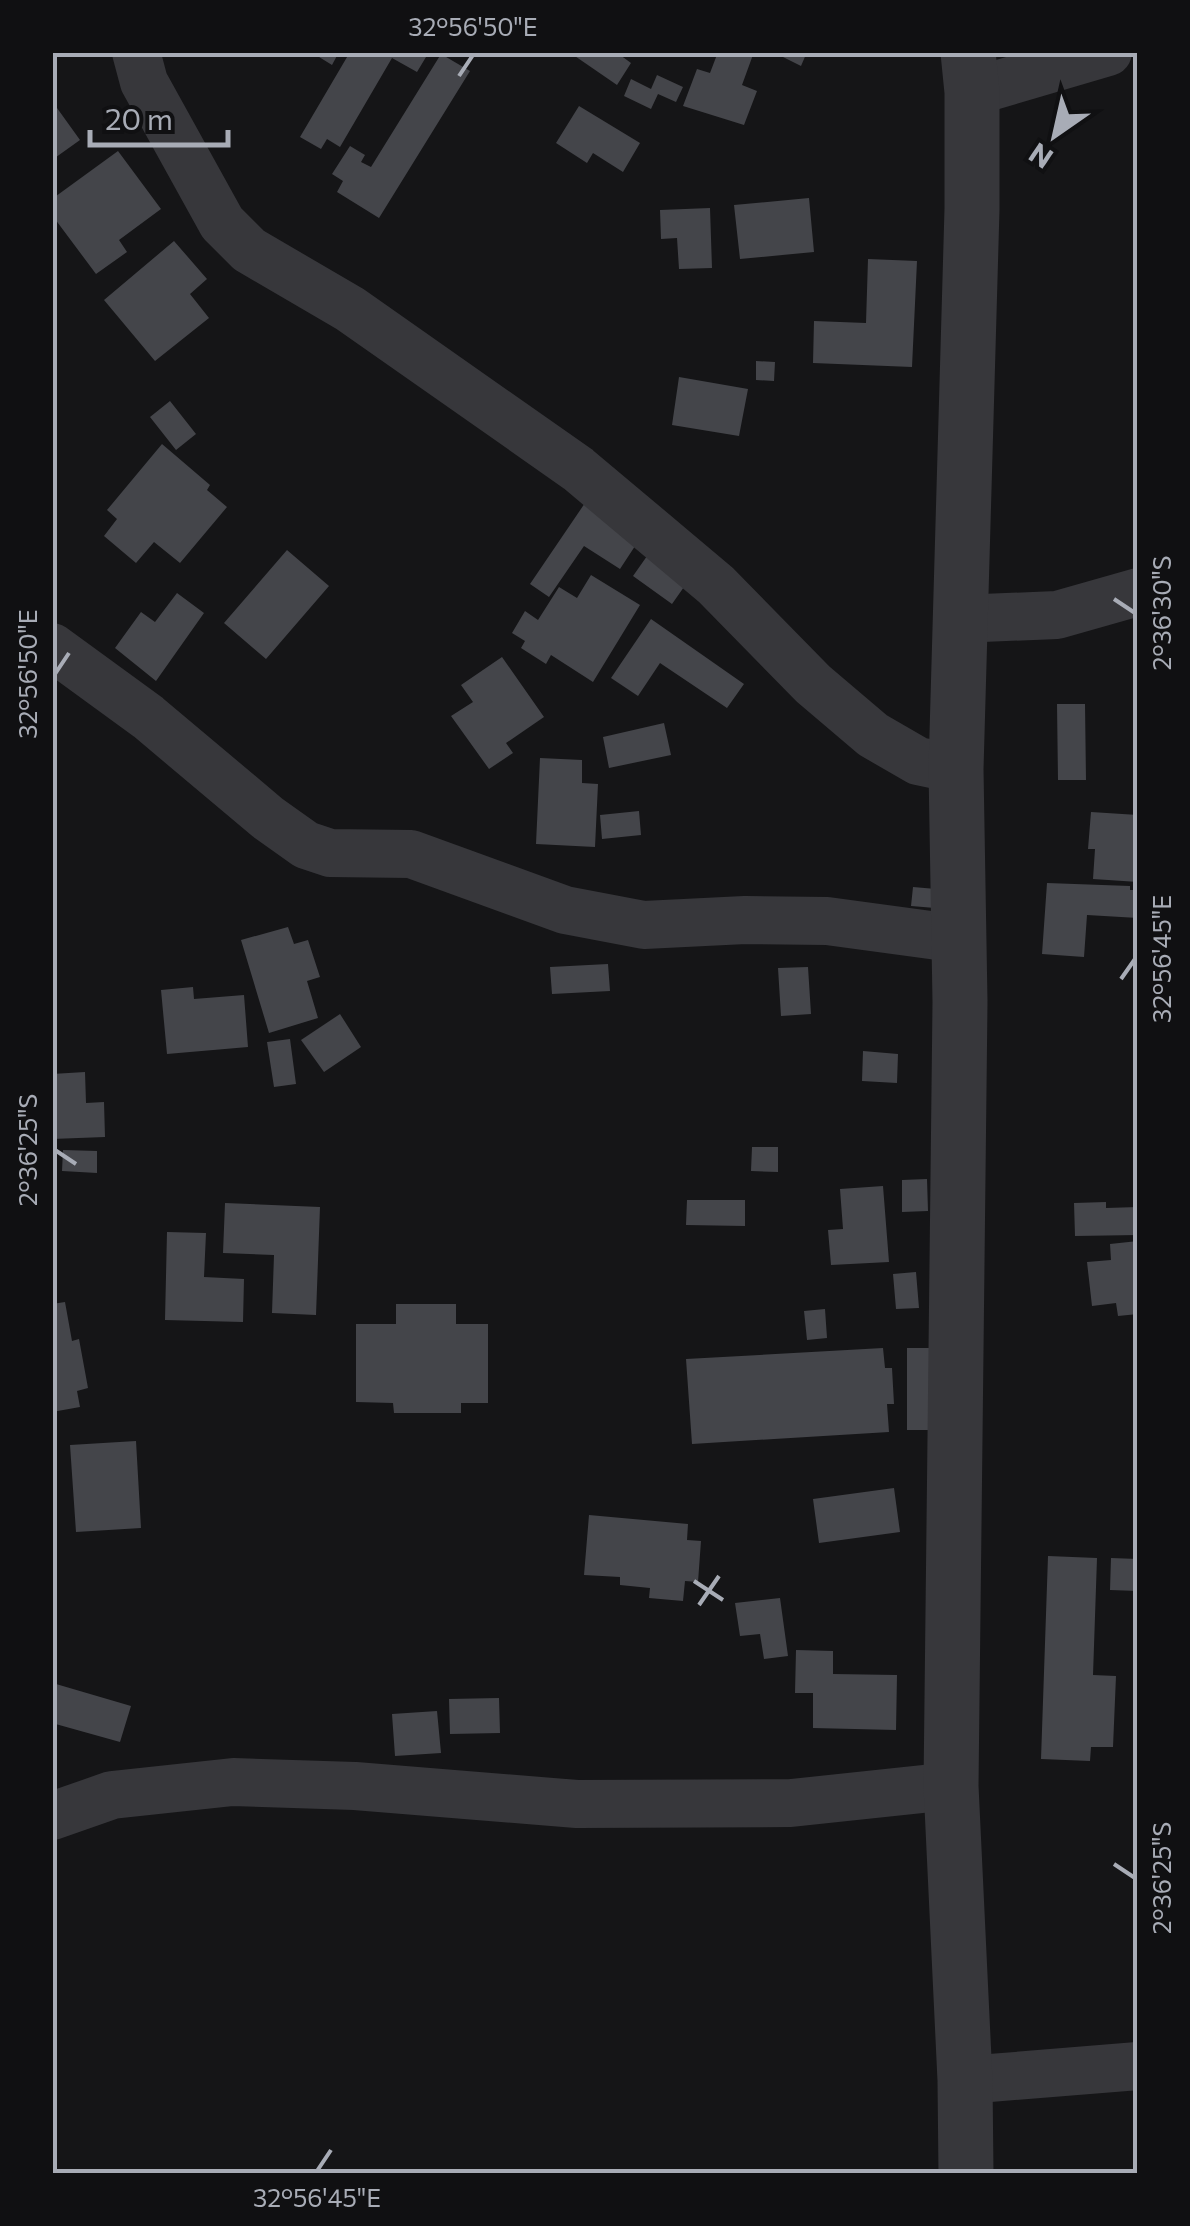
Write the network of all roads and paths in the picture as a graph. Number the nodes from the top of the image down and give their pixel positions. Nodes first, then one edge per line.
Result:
1 (136, 52) edge
2 (1108, 52) edge
3 (970, 72) edge
4 (1138, 592) edge
5 (958, 620) junction
6 (52, 647) edge
7 (956, 769) junction
8 (960, 939) junction
9 (951, 1786) junction
10 (52, 1816) edge
11 (1138, 2066) edge
12 (965, 2080) junction
13 (966, 2174) edge

1 - 7 street
2 - 3 street
3 - 5 street
4 - 5 street
5 - 7 street
6 - 8 street
7 - 8 street
8 - 9 street
9 - 10 street
9 - 12 street
11 - 12 street
12 - 13 street

